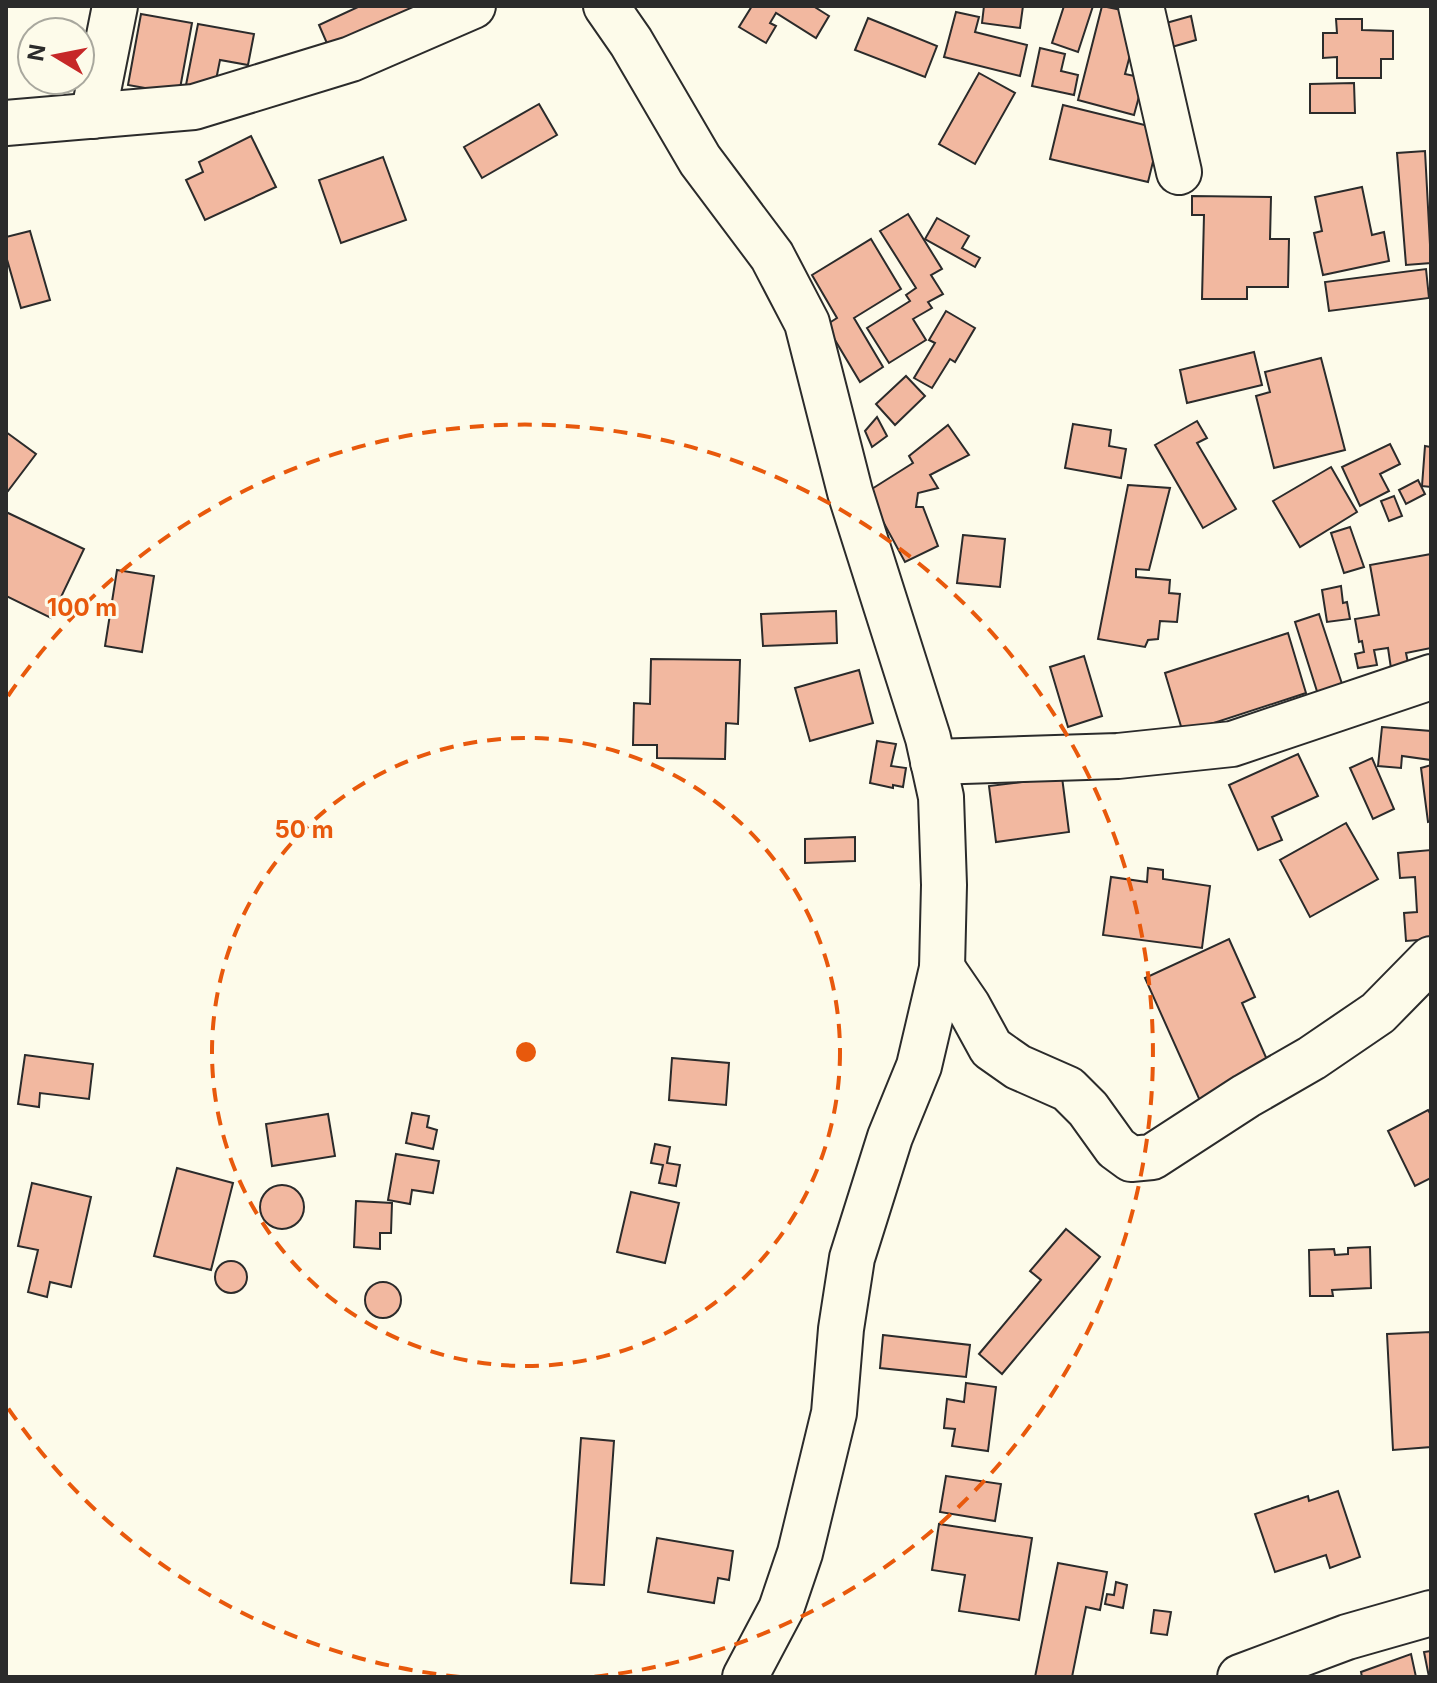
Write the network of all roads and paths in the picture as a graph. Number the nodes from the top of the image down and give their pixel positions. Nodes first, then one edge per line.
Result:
1 (115, 6) edge
2 (473, 6) edge
3 (606, 6) edge
4 (1141, 6) edge
5 (93, 116) junction
6 (6, 123) edge
7 (1179, 172) dead end
8 (1431, 677) edge
9 (933, 762) junction
10 (1431, 959) edge
11 (942, 968) junction
12 (1431, 1613) edge
13 (745, 1677) edge
14 (1240, 1677) edge

1 - 5 street
2 - 5 street
3 - 9 street
4 - 7 street
5 - 6 street
8 - 9 street
9 - 11 street
10 - 11 street
11 - 13 street
12 - 14 street

